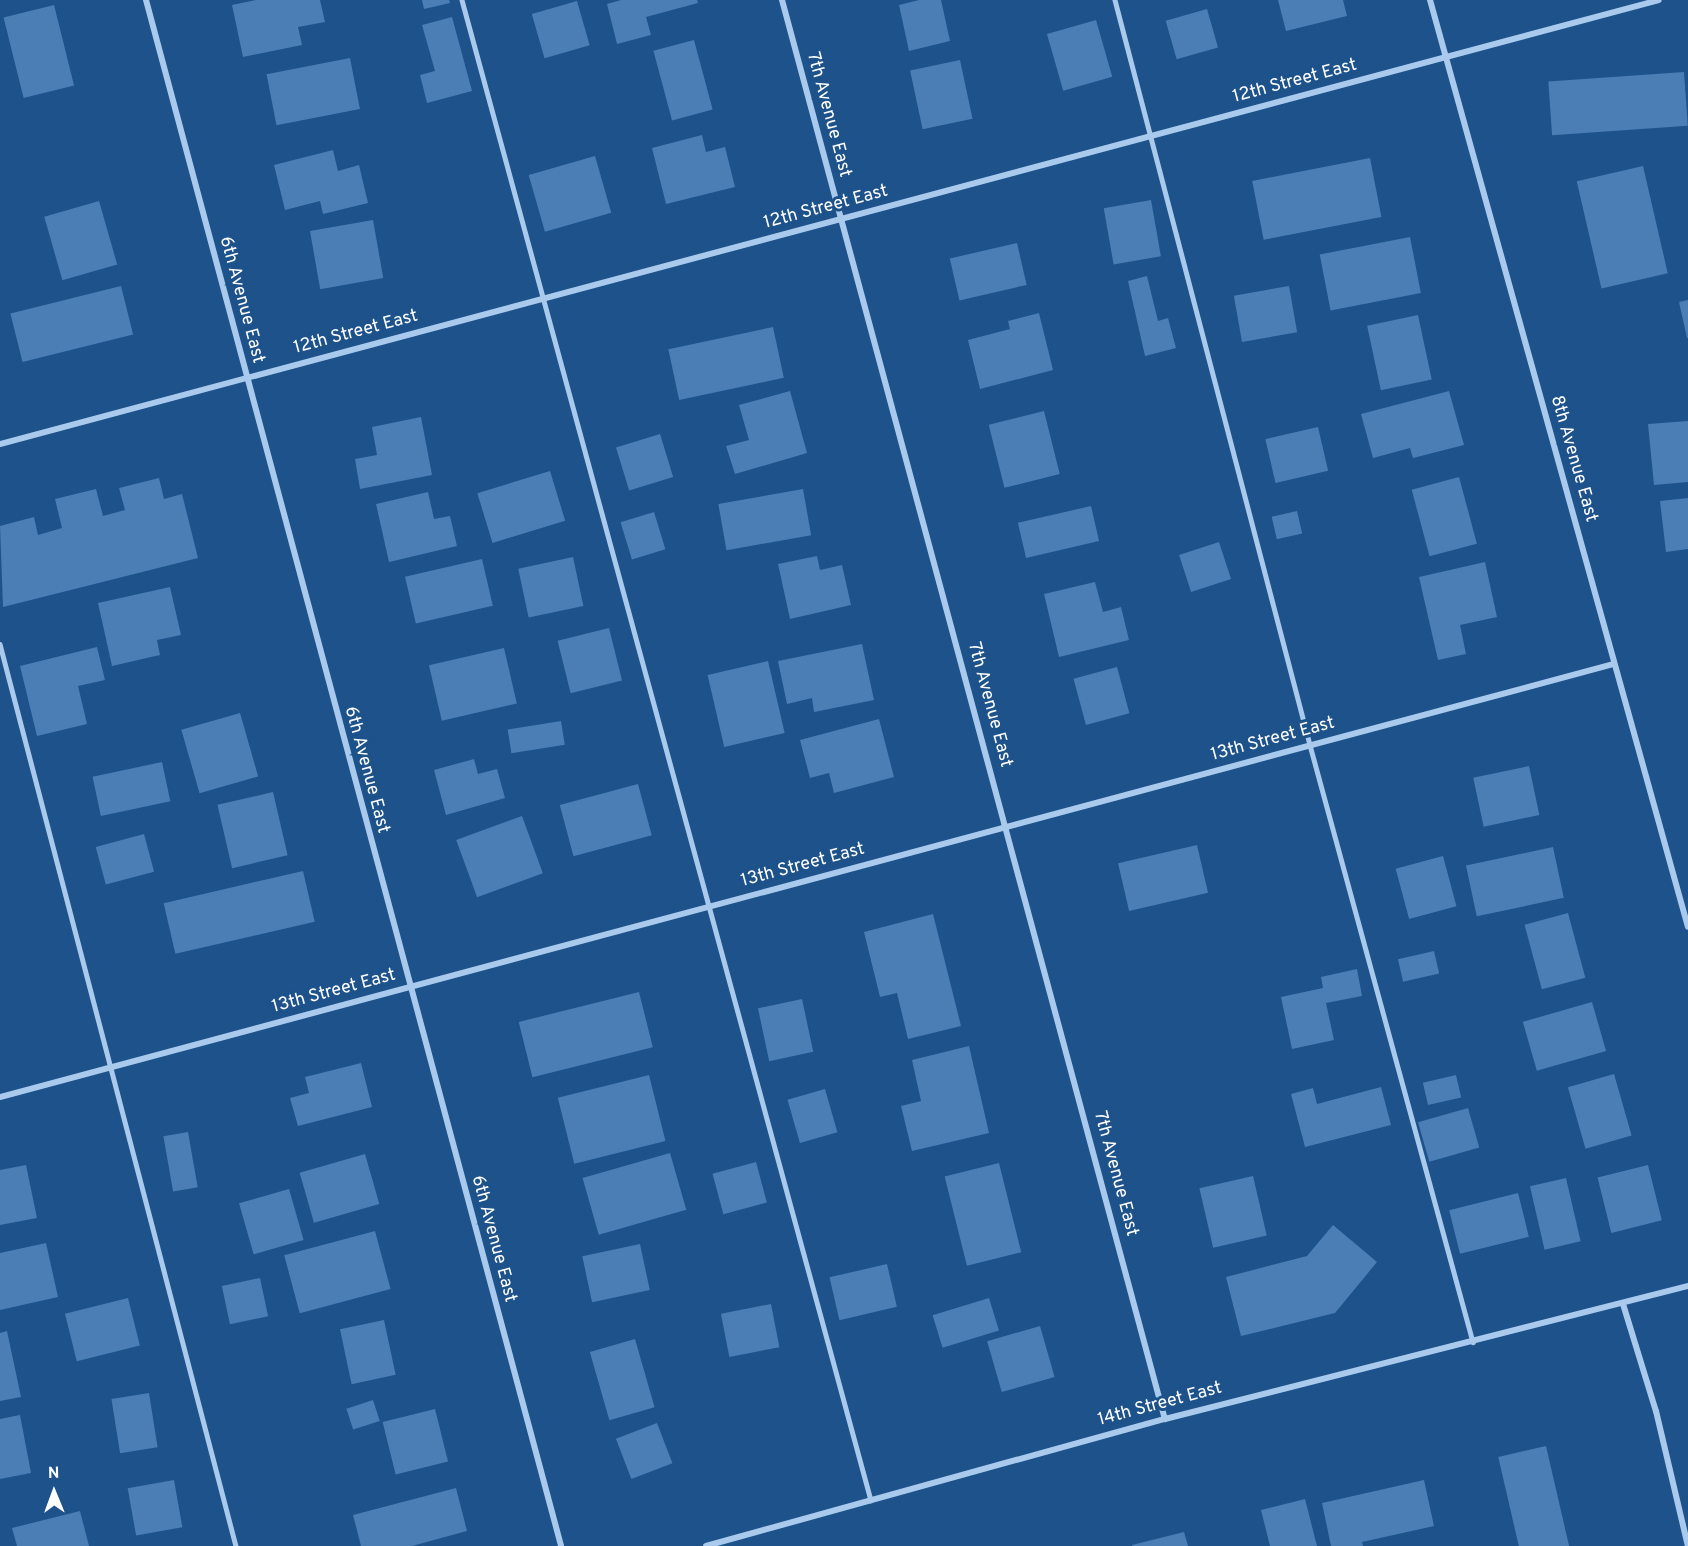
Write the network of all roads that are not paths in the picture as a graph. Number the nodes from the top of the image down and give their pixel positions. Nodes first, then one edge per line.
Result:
1 (146, 0) edge
2 (462, 0) edge
3 (782, 0) edge
4 (1115, 0) edge
5 (1430, 0) edge
6 (1659, 0) edge
7 (1445, 57) junction
8 (1151, 136) junction
9 (840, 219) junction
10 (543, 299) junction
11 (246, 378) junction
12 (0, 444) edge
13 (0, 645) edge
14 (1614, 664) junction
15 (1310, 745) junction
16 (1006, 827) junction
17 (708, 907) junction
18 (1688, 927) edge
19 (409, 988) junction
20 (114, 1066) junction
21 (0, 1097) edge
22 (1688, 1286) edge
23 (1623, 1304) junction
24 (1473, 1342) junction
25 (1165, 1419) junction
26 (871, 1500) junction
27 (236, 1546) edge
28 (561, 1546) edge
29 (706, 1546) edge
30 (1688, 1546) edge

1 - 11 street, 6th Avenue East
2 - 10 lane
3 - 9 street, 7th Avenue East
4 - 8 lane
5 - 7 street, 8th Avenue East
6 - 7 street, 12th Street East
7 - 8 street, 12th Street East
7 - 14 street, 8th Avenue East
8 - 9 street, 12th Street East
8 - 15 lane
9 - 10 street, 12th Street East
9 - 16 street, 7th Avenue East
10 - 11 street, 12th Street East
10 - 17 lane
11 - 12 street, 12th Street East
11 - 19 street, 6th Avenue East
13 - 20 lane
14 - 15 street, 13th Street East
14 - 18 street, 8th Avenue East
15 - 16 street, 13th Street East
15 - 24 lane
16 - 17 street, 13th Street East
16 - 25 street, 7th Avenue East
17 - 19 street, 13th Street East
17 - 26 lane
19 - 20 street, 13th Street East
19 - 28 street, 6th Avenue East
20 - 21 street, 13th Street East
20 - 27 lane
22 - 23 street
23 - 24 street, 14th Street East
23 - 30 street
24 - 25 street, 14th Street East
25 - 26 street, 14th Street East
26 - 29 street, 14th Street East

